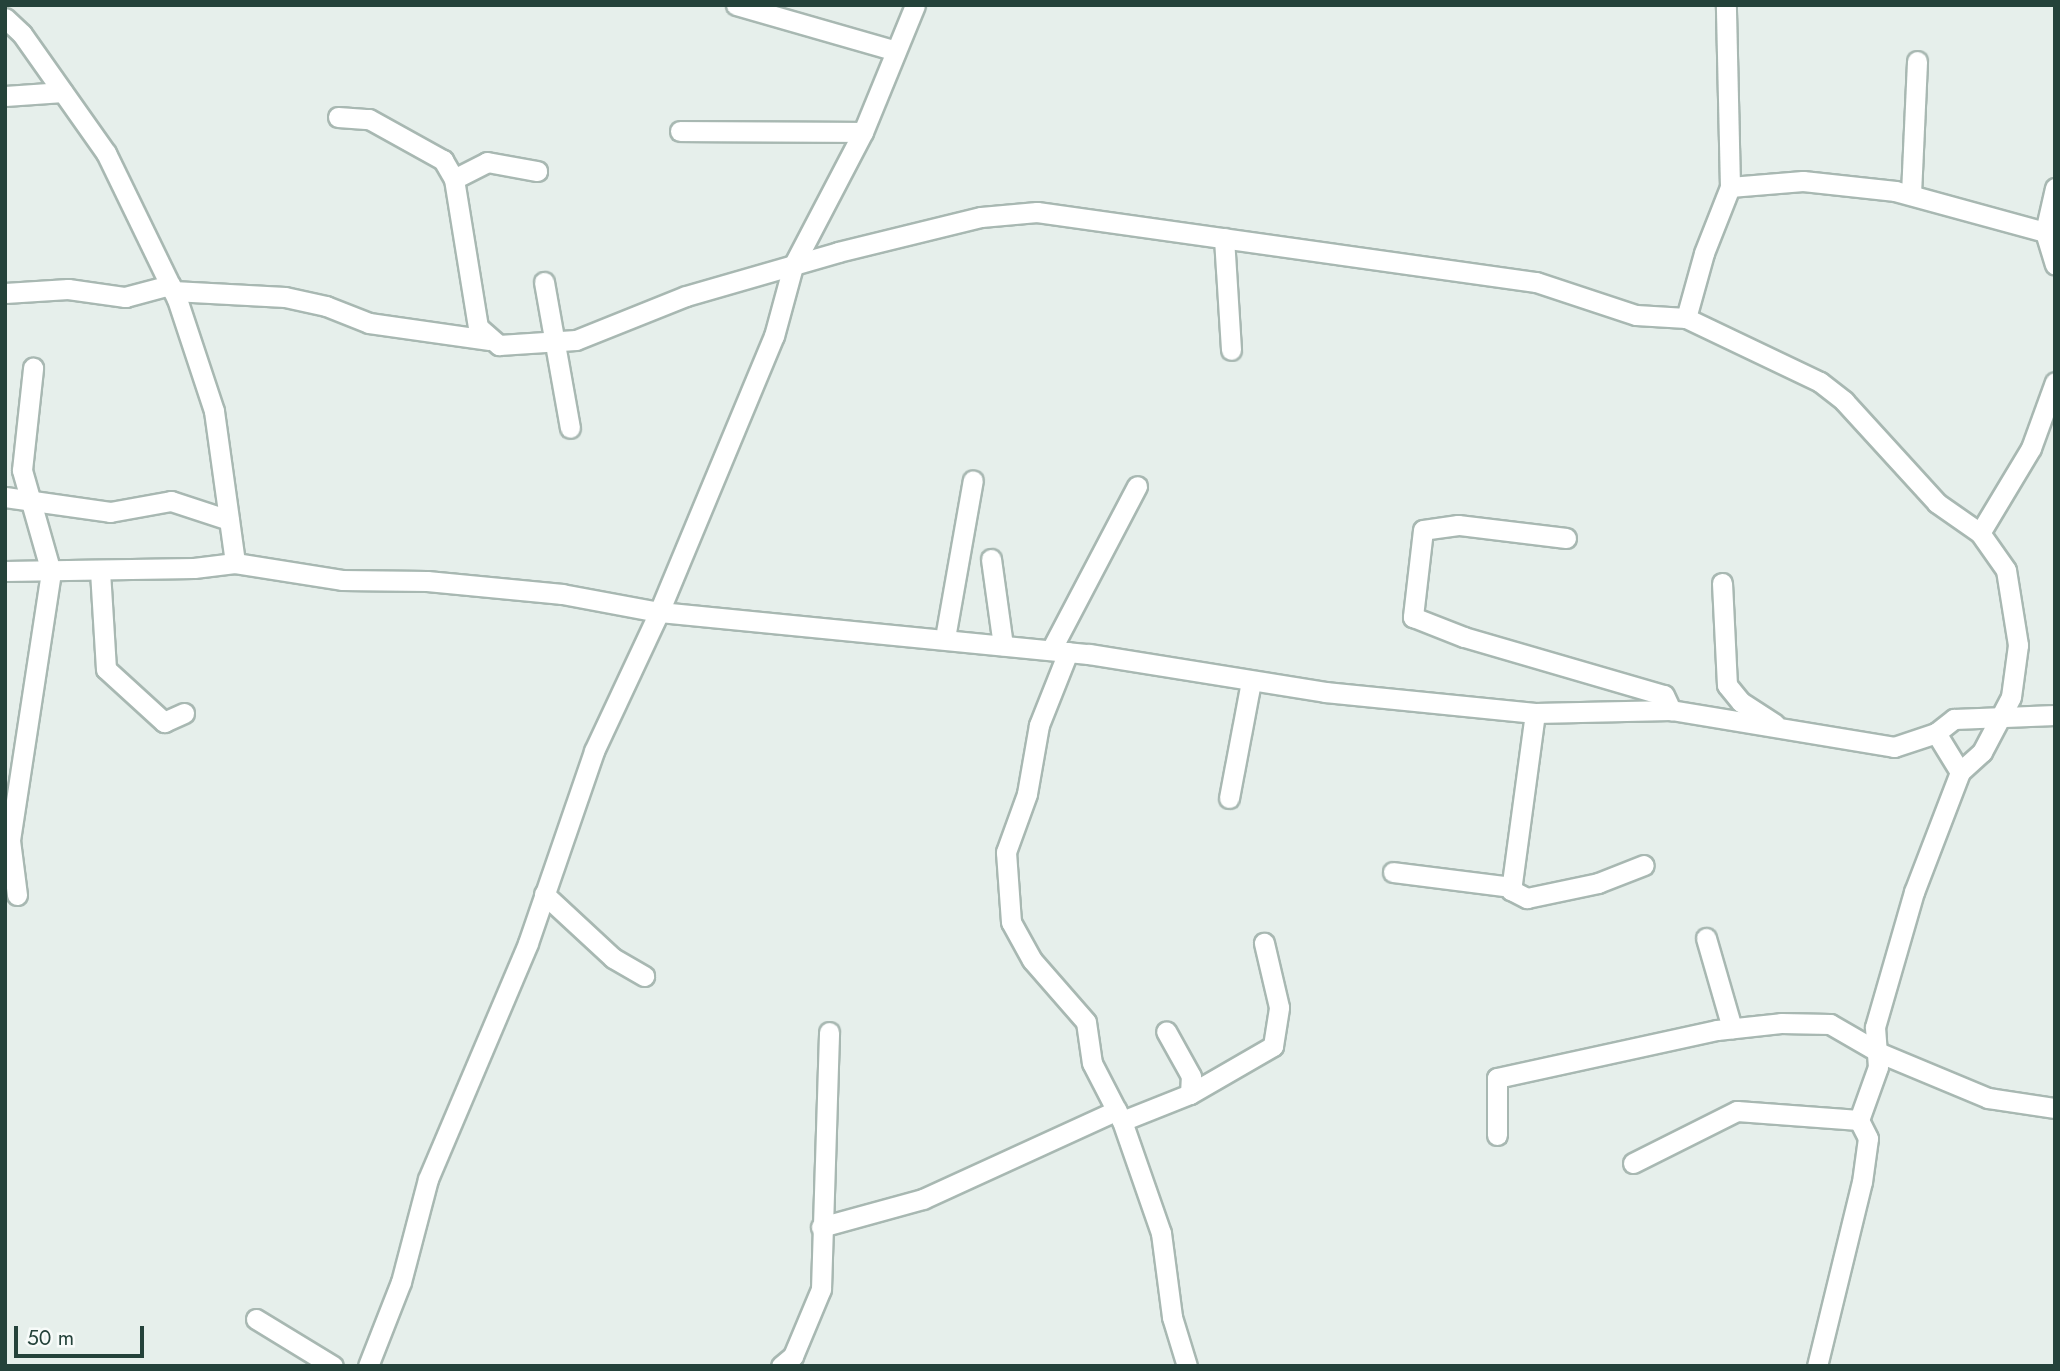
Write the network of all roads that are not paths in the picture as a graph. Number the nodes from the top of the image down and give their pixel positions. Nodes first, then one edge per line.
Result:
1 (736, 5) edge
2 (915, 5) edge
3 (1726, 5) edge
4 (5, 18) edge
5 (896, 51) junction
6 (1917, 61) dead end
7 (63, 92) junction
8 (5, 96) edge
9 (338, 117) dead end
10 (680, 131) dead end
11 (863, 132) junction
12 (537, 171) dead end
13 (454, 179) junction
14 (1730, 187) junction
15 (2055, 188) edge
16 (1911, 194) junction
17 (2045, 232) junction
18 (1224, 239) junction
19 (2055, 265) edge
20 (793, 266) junction
21 (544, 282) dead end
22 (172, 288) junction
23 (5, 293) edge
24 (1686, 318) junction
25 (488, 340) junction
26 (553, 344) junction
27 (1231, 350) dead end
28 (33, 368) dead end
29 (2055, 382) edge
30 (570, 428) dead end
31 (973, 480) dead end
32 (1137, 486) dead end
33 (5, 497) edge
34 (32, 499) junction
35 (229, 520) junction
36 (1980, 533) junction
37 (1566, 538) dead end
38 (991, 559) dead end
39 (234, 563) junction
40 (5, 571) edge
41 (100, 571) junction
42 (51, 572) junction
43 (1722, 583) dead end
44 (659, 612) junction
45 (945, 638) junction
46 (1003, 645) junction
47 (1060, 651) junction
48 (1251, 682) junction
49 (1671, 710) junction
50 (184, 713) dead end
51 (1535, 713) junction
52 (2055, 715) edge
53 (2002, 718) junction
54 (1782, 729) junction
55 (1936, 733) junction
56 (1960, 772) junction
57 (1229, 798) dead end
58 (1644, 864) dead end
59 (1393, 873) dead end
60 (1512, 887) junction
61 (544, 894) junction
62 (17, 895) dead end
63 (1706, 938) dead end
64 (1264, 943) dead end
65 (644, 976) dead end
66 (1732, 1028) junction
67 (1166, 1031) dead end
68 (829, 1032) dead end
69 (1880, 1052) junction
70 (1190, 1094) junction
71 (2055, 1108) edge
72 (1119, 1116) junction
73 (1859, 1120) junction
74 (1497, 1135) dead end
75 (1633, 1163) dead end
76 (821, 1227) junction
77 (256, 1319) dead end
78 (333, 1366) edge
79 (368, 1366) edge
80 (782, 1366) edge
81 (1188, 1366) edge
82 (1817, 1366) edge

1 - 5 street
2 - 5 street
3 - 14 street
4 - 7 street
5 - 11 street
6 - 16 street
7 - 8 street
7 - 22 street
9 - 13 street
10 - 11 street
11 - 20 street
12 - 13 street
13 - 25 street
14 - 16 street
14 - 24 street
15 - 17 street
16 - 17 street
17 - 19 street
18 - 20 street
18 - 24 street
18 - 27 street
20 - 26 street
20 - 44 street
21 - 26 street
22 - 23 street
22 - 25 street
22 - 35 street
24 - 36 street
25 - 26 street
26 - 30 street
28 - 34 street
29 - 36 street
31 - 45 street
32 - 47 street
33 - 34 street
34 - 35 street
34 - 42 street
35 - 39 street
36 - 53 street
37 - 49 street
38 - 46 street
39 - 41 street
39 - 44 street
40 - 42 street
41 - 42 street
41 - 50 street
42 - 62 street
43 - 54 street
44 - 45 street
44 - 61 street
45 - 46 street
46 - 47 street
47 - 48 street
47 - 72 street
48 - 51 street
48 - 57 street
49 - 51 street
49 - 54 street
51 - 60 street
52 - 53 street
53 - 55 street
53 - 56 street
54 - 55 street
55 - 56 street
56 - 69 street
58 - 60 street
59 - 60 street
61 - 65 street
61 - 79 street
63 - 66 street
64 - 70 street
66 - 69 street
66 - 74 street
67 - 70 street
68 - 76 street
69 - 71 street
69 - 73 street
70 - 72 street
72 - 76 street
72 - 81 street
73 - 75 street
73 - 82 street
76 - 80 street
77 - 78 street

